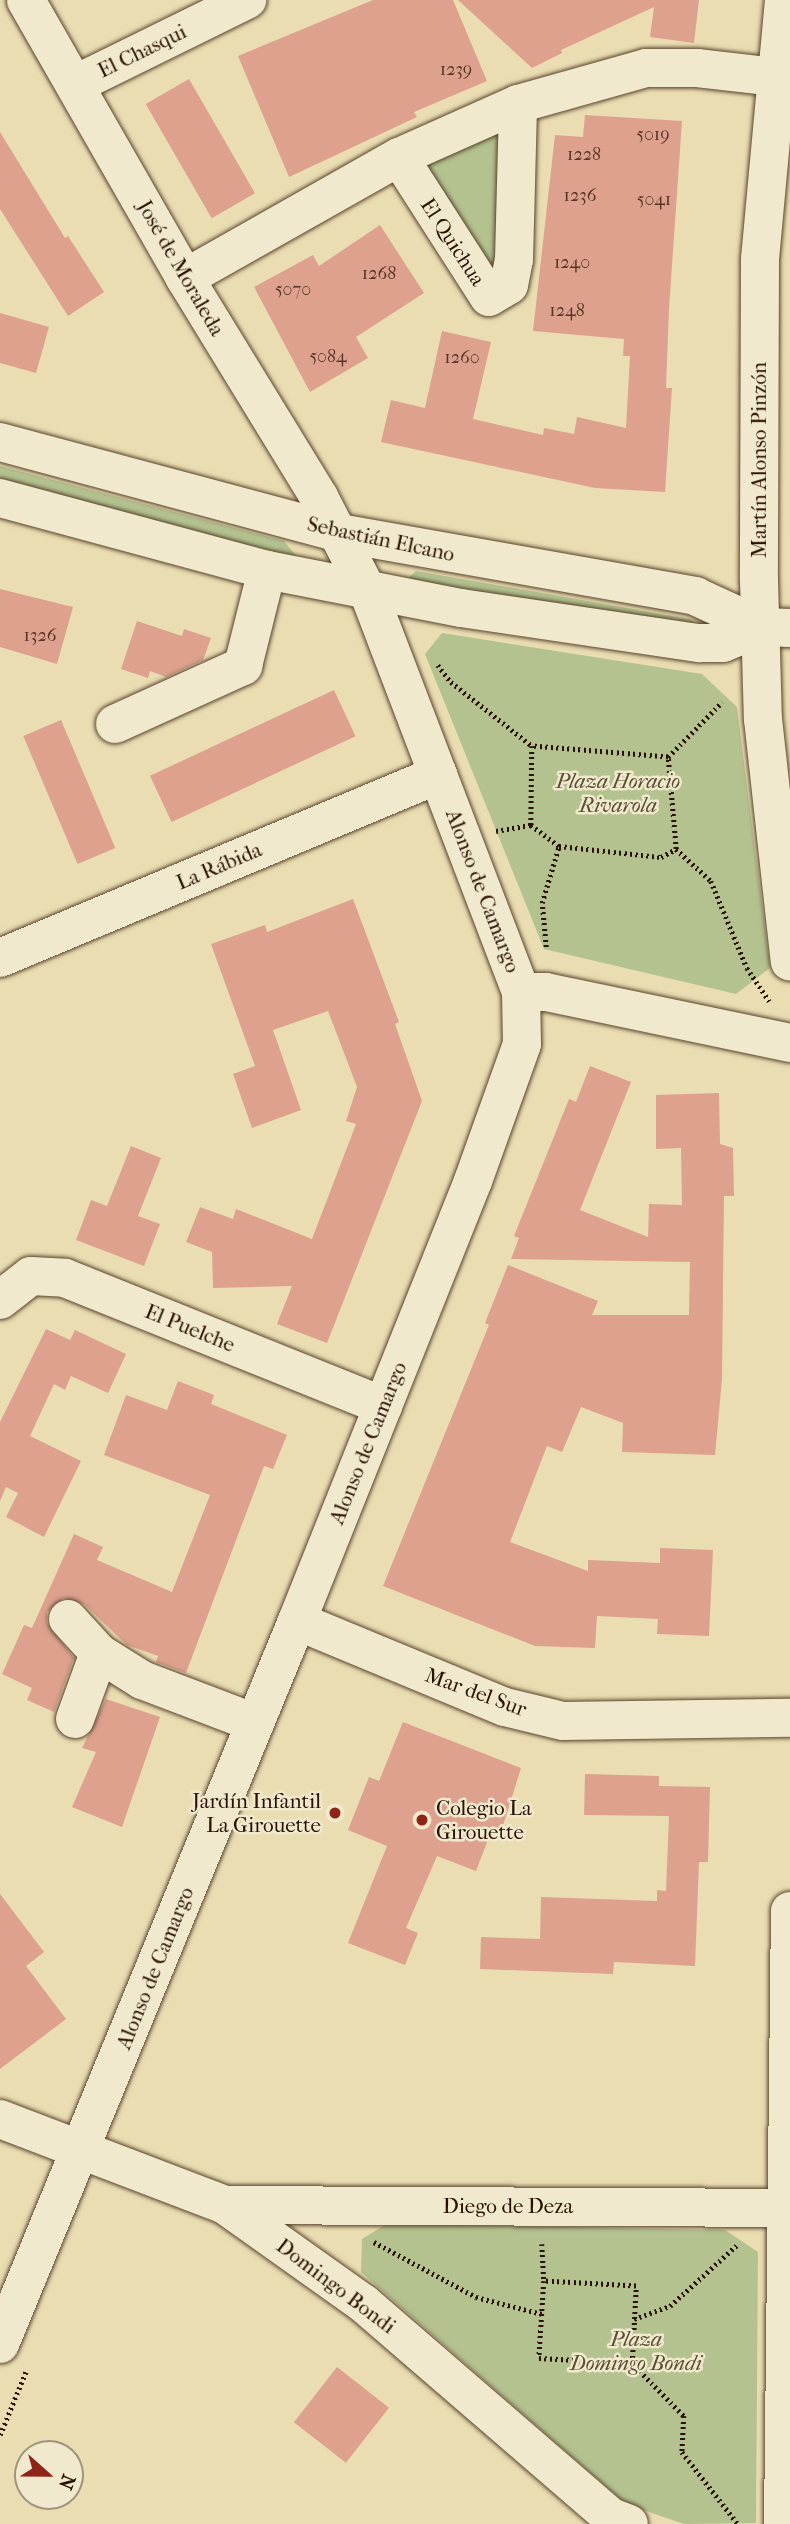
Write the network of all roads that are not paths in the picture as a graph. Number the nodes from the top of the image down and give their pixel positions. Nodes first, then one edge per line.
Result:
1 (26, 0) edge
2 (247, 0) edge
3 (784, 0) edge
4 (776, 77) junction
5 (76, 84) junction
6 (518, 104) junction
7 (399, 157) junction
8 (185, 278) junction
9 (775, 286) edge
10 (0, 442) edge
11 (0, 498) edge
12 (339, 533) junction
13 (267, 570) junction
14 (368, 592) junction
15 (776, 627) edge
16 (114, 724) dead end
17 (438, 775) junction
18 (788, 919) edge
19 (0, 958) edge
20 (790, 962) edge
21 (521, 992) junction
22 (783, 1027) edge
23 (0, 1300) edge
24 (383, 1406) junction
25 (68, 1619) dead end
26 (297, 1621) junction
27 (99, 1653) junction
28 (790, 1718) edge
29 (75, 1719) dead end
30 (255, 1723) junction
31 (790, 1911) edge
32 (0, 2119) edge
33 (78, 2151) junction
34 (225, 2205) junction
35 (787, 2208) edge
36 (0, 2344) edge
37 (629, 2524) edge
38 (783, 2524) edge

1 - 5 street, José de Moraleda
2 - 5 street, El Chasqui
3 - 4 street, Martín Alonso Pinzón
4 - 6 street
4 - 9 street, Martín Alonso Pinzón
5 - 8 street, José de Moraleda
6 - 7 street
6 - 7 street, El Quichua
7 - 8 street
8 - 12 street, José de Moraleda
9 - 15 street, Martín Alonso Pinzón
10 - 12 street, Sebastián Elcano
11 - 13 street
12 - 14 street, Alonso de Camargo
12 - 15 street, Sebastián Elcano
13 - 14 street
13 - 16 street
14 - 15 street
14 - 17 street, Alonso de Camargo
15 - 18 street, Martín Alonso Pinzón
17 - 19 street, La Rábida
17 - 21 street, Alonso de Camargo
18 - 20 street, Martín Alonso Pinzón
21 - 22 street
21 - 24 street, Alonso de Camargo
23 - 24 street, El Puelche
24 - 26 street, Alonso de Camargo
25 - 27 street
26 - 28 street, Mar del Sur
26 - 30 street, Alonso de Camargo
27 - 29 street
27 - 30 street
30 - 33 street, Alonso de Camargo
31 - 35 street
32 - 33 street, Domingo Bondi
33 - 34 street, Domingo Bondi
33 - 36 street, Alonso de Camargo
34 - 35 street, Diego de Deza
34 - 37 street, Domingo Bondi
35 - 38 street

